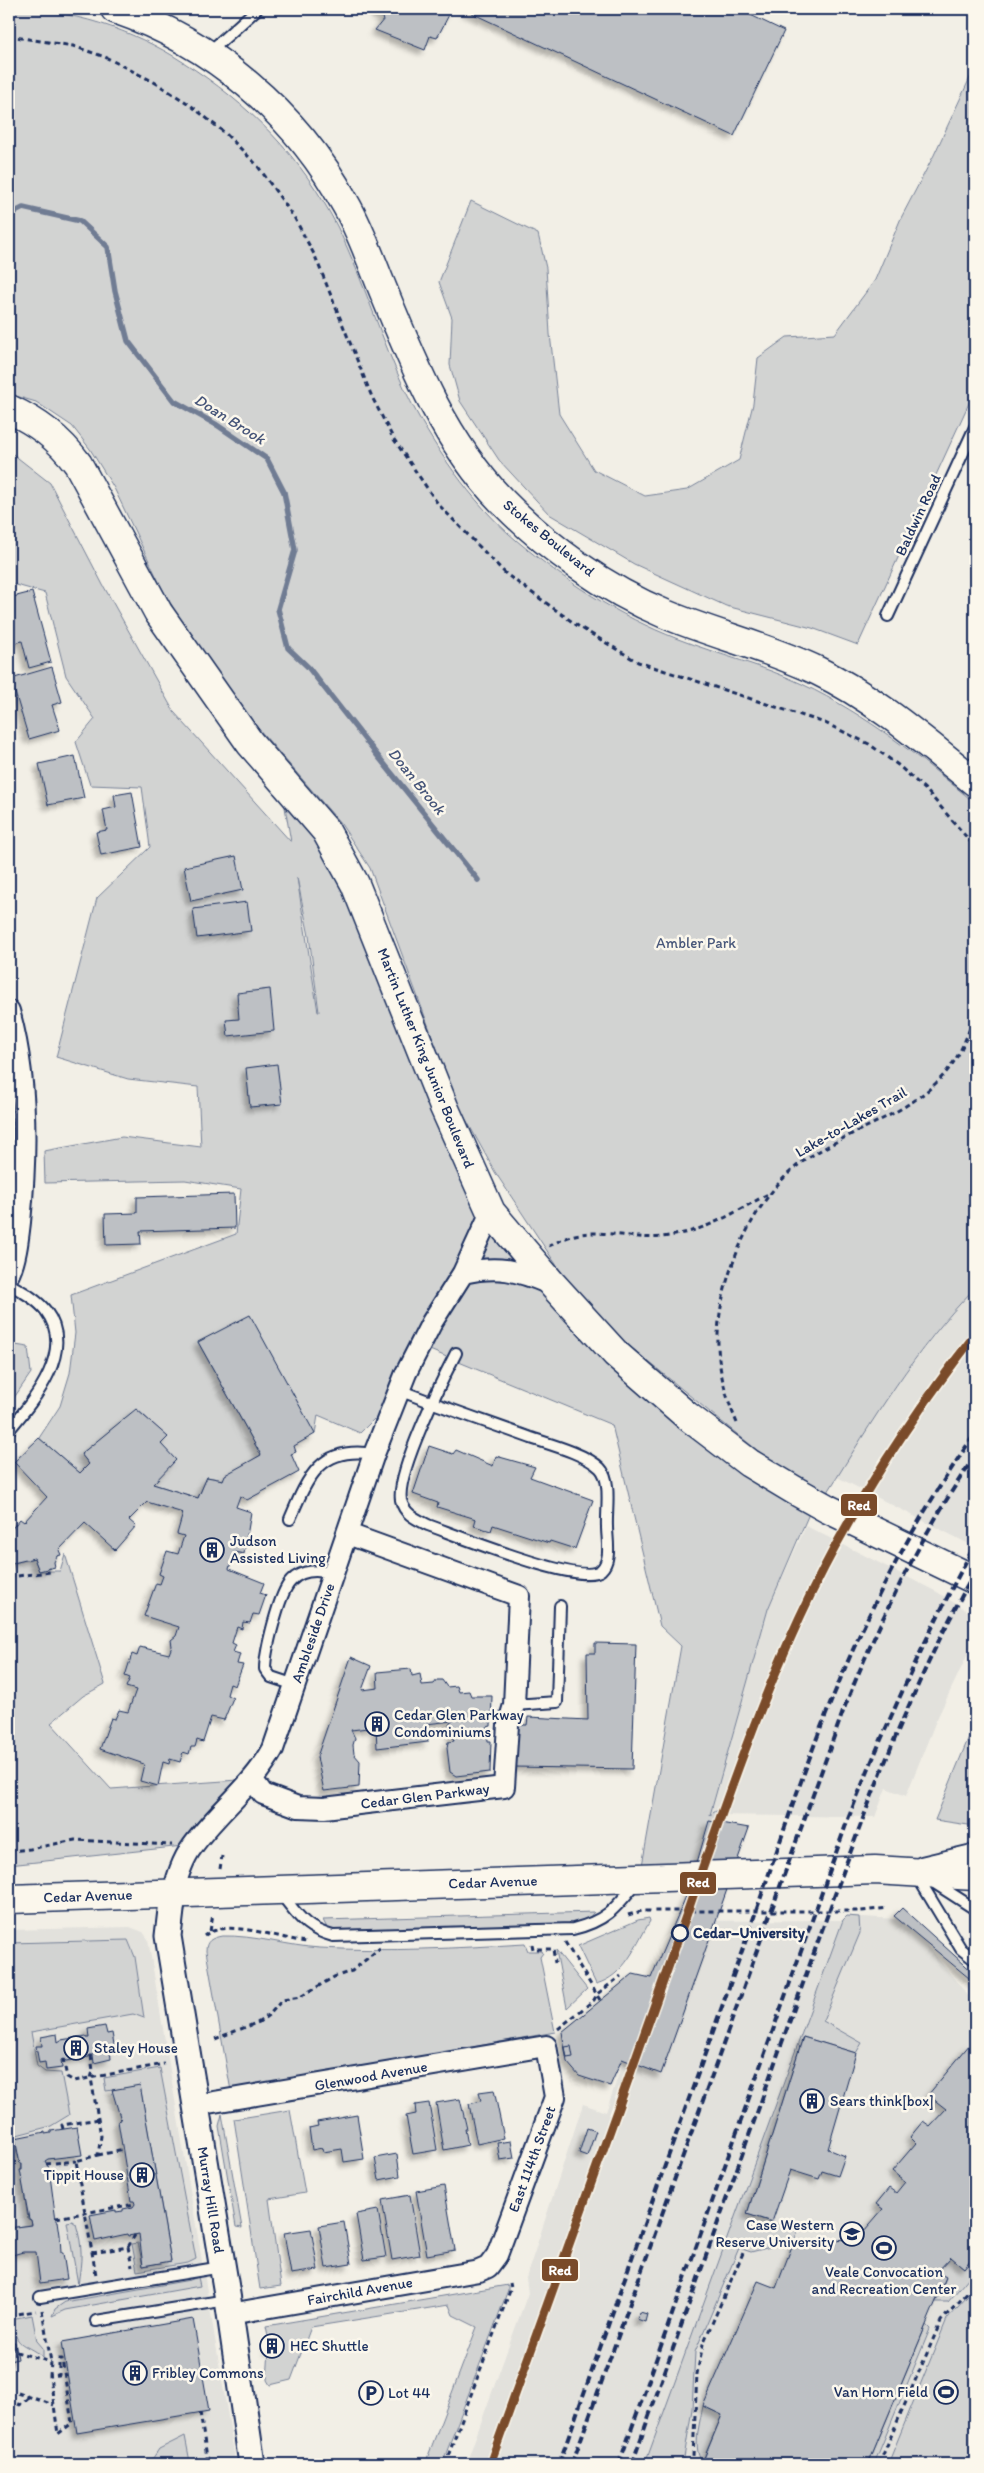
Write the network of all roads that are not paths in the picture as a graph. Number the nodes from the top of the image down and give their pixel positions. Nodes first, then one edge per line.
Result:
1 (115, 9) edge
2 (257, 9) edge
3 (206, 54) junction
4 (9, 409) edge
5 (975, 427) edge
6 (888, 616) dead end
7 (975, 782) edge
8 (9, 1011) edge
9 (491, 1212) junction
10 (463, 1273) junction
11 (9, 1274) edge
12 (9, 1284) edge
13 (553, 1285) junction
14 (456, 1353) dead end
15 (399, 1390) junction
16 (432, 1403) junction
17 (9, 1430) edge
18 (374, 1454) junction
19 (290, 1519) dead end
20 (348, 1534) junction
21 (334, 1574) junction
22 (975, 1580) edge
23 (560, 1606) dead end
24 (295, 1685) junction
25 (514, 1705) junction
26 (252, 1779) junction
27 (975, 1857) edge
28 (914, 1871) junction
29 (975, 1876) edge
30 (640, 1878) junction
31 (277, 1890) junction
32 (173, 1893) junction
33 (9, 1899) edge
34 (975, 1909) edge
35 (975, 1960) edge
36 (546, 2046) joint
37 (196, 2105) junction
38 (222, 2267) junction
39 (488, 2267) joint
40 (40, 2297) road end
41 (229, 2307) junction
42 (96, 2321) dead end
43 (252, 2464) edge

1 - 3 main road, Stokes Boulevard
2 - 3 lane
3 - 7 main road, Stokes Boulevard
4 - 9 main road, Martin Luther King Junior Boulevard
5 - 6 lane, Baldwin Road
8 - 11 street
9 - 10 street, Ambleside Drive
9 - 13 main road, Martin Luther King Junior Boulevard
10 - 13 street
10 - 15 street, Ambleside Drive
12 - 17 lane
13 - 22 main road, Martin Luther King Junior Boulevard
14 - 16 lane
15 - 16 lane
15 - 18 street, Ambleside Drive
16 - 16 lane
18 - 19 lane
18 - 20 street, Ambleside Drive
20 - 21 street, Ambleside Drive
20 - 25 street, Cedar Glen Parkway
21 - 24 street, Ambleside Drive
21 - 24 lane
23 - 25 lane
24 - 26 street, Ambleside Drive
25 - 26 street, Cedar Glen Parkway
26 - 32 street, Ambleside Drive
27 - 28 street, Cedar Avenue
28 - 29 main road
28 - 30 main road, Cedar Avenue
28 - 34 lane
28 - 35 lane
30 - 31 main road, Cedar Avenue
30 - 31 lane
31 - 32 main road, Cedar Avenue
32 - 33 main road, Cedar Avenue
32 - 37 street, Murray Hill Road
36 - 37 street, Glenwood Avenue
36 - 39 street, East 114th Street
37 - 38 street, Murray Hill Road
38 - 40 lane
38 - 41 street, Murray Hill Road
39 - 41 street, Fairchild Avenue
41 - 42 lane
41 - 43 street, Murray Hill Road

